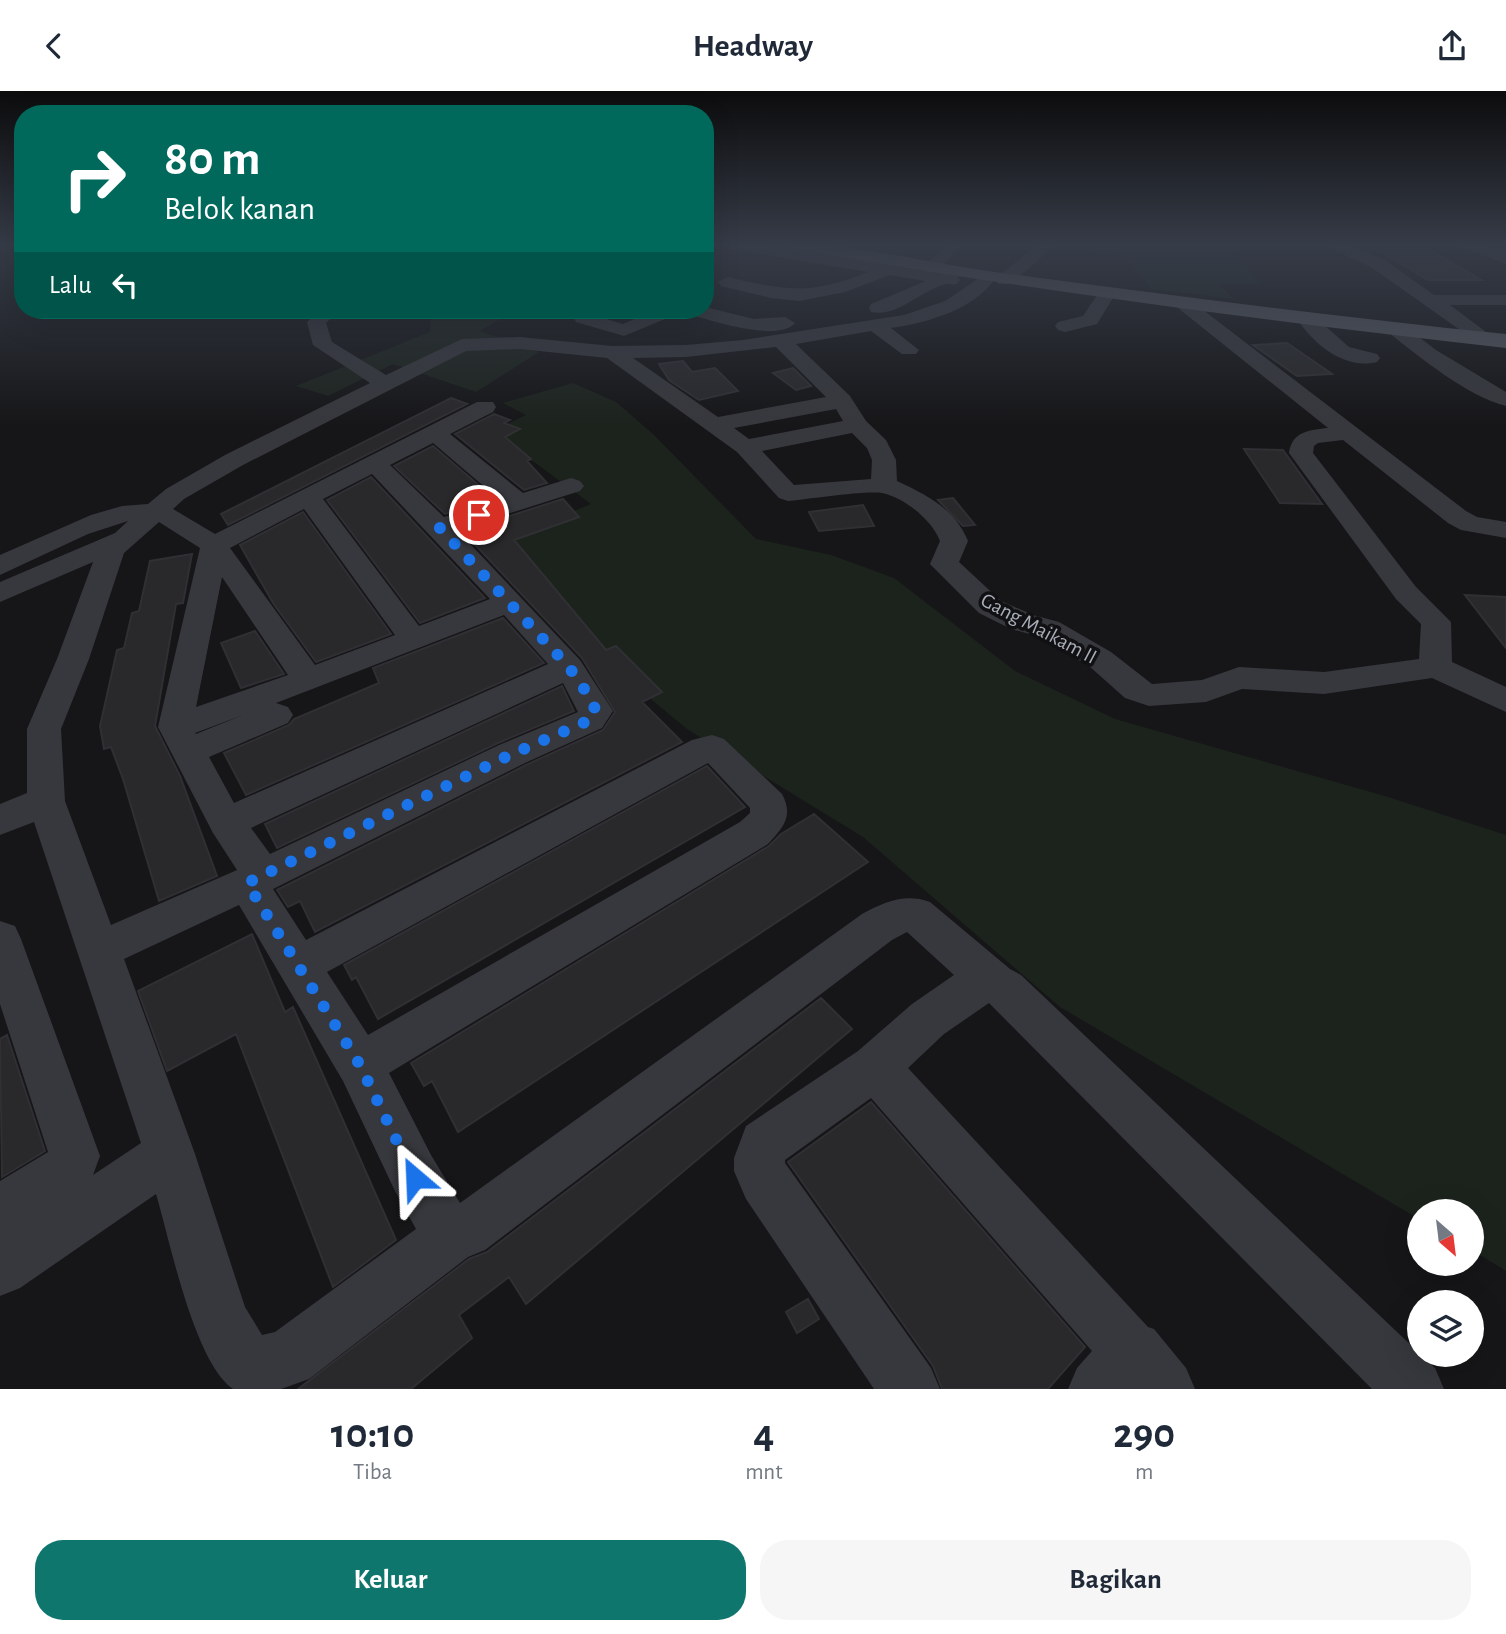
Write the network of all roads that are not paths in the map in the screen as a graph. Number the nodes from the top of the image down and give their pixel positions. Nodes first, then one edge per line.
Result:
1 (1184, 304) edge
2 (888, 305) edge
3 (948, 305) edge
4 (1100, 305) edge
5 (1189, 305) edge
6 (1436, 305) edge
7 (714, 315) edge
8 (319, 319) edge
9 (591, 319) edge
10 (649, 319) edge
11 (1306, 319) junction
12 (1065, 326) dead end
13 (877, 327) junction
14 (1395, 329) junction
15 (780, 339) junction
16 (1499, 341) edge
17 (909, 350) dead end
18 (612, 352) junction
19 (1370, 358) dead end
20 (384, 383) junction
21 (1506, 399) edge
22 (485, 407) dead end
23 (849, 413) junction
24 (714, 425) junction
25 (1347, 432) junction
26 (435, 433) junction
27 (745, 447) junction
28 (374, 463) junction
29 (885, 485) junction
30 (571, 486) dead end
31 (307, 497) junction
32 (520, 503) junction
33 (155, 512) junction
34 (439, 527) junction
35 (1503, 533) edge
36 (122, 539) junction
37 (214, 545) junction
38 (0, 566) edge
39 (0, 593) edge
40 (513, 609) junction
41 (414, 640) junction
42 (569, 667) junction
43 (1436, 667) junction
44 (308, 680) junction
45 (1506, 701) edge
46 (181, 740) junction
47 (46, 801) junction
48 (0, 820) edge
49 (226, 823) junction
50 (255, 879) junction
51 (0, 939) edge
52 (99, 950) junction
53 (297, 966) junction
54 (994, 983) junction
55 (360, 1065) junction
56 (875, 1067) junction
57 (170, 1154) junction
58 (0, 1211) edge
59 (450, 1237) junction
60 (0, 1268) edge
61 (1132, 1376) edge
62 (910, 1389) edge
63 (1414, 1389) edge

1 - 25 street
2 - 7 street
3 - 13 street
4 - 12 street
5 - 11 main road
6 - 16 street
8 - 20 street
9 - 10 street
11 - 14 main road
11 - 19 street
13 - 15 street
13 - 17 street
14 - 16 main road
14 - 21 street
15 - 18 street
15 - 23 street
18 - 20 street
18 - 24 street
20 - 33 street
22 - 26 street
23 - 24 street
23 - 27 street
23 - 29 street
24 - 27 street
25 - 35 street
25 - 43 street
26 - 28 street
26 - 32 street
27 - 29 street
28 - 31 street
28 - 34 street
29 - 43 street, Gang Maikam II
30 - 32 street
31 - 37 street
31 - 41 street
32 - 34 street
33 - 36 street
33 - 37 street
33 - 38 street
34 - 40 street
36 - 39 street
36 - 47 street
37 - 44 street
37 - 46 street
40 - 41 street
40 - 42 street
40 - 46 street
41 - 44 street
42 - 49 street
42 - 50 street
43 - 45 street
44 - 46 street
46 - 49 street
47 - 48 street
47 - 52 street
49 - 50 street
50 - 52 street
50 - 53 street
51 - 58 street
52 - 57 street
53 - 55 street
53 - 55 street
54 - 56 street
54 - 59 street
54 - 63 street
55 - 59 street
56 - 61 street
56 - 62 street
57 - 59 street
57 - 60 street

